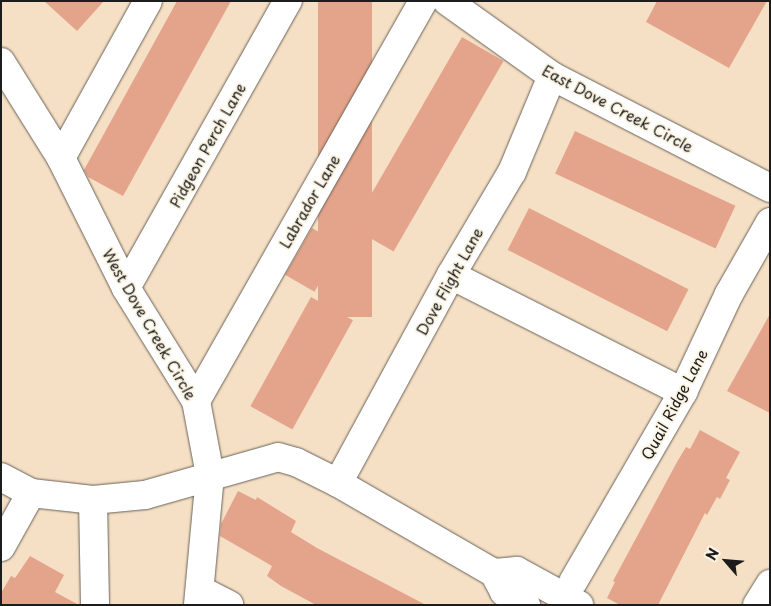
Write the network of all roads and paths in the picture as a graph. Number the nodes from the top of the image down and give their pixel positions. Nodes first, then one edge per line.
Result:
1 (148, 1) edge
2 (288, 1) edge
3 (423, 1) edge
4 (447, 1) edge
5 (1, 62) edge
6 (552, 76) junction
7 (61, 158) junction
8 (770, 188) edge
9 (770, 222) edge
10 (451, 275) junction
11 (126, 288) junction
12 (684, 392) junction
13 (196, 400) junction
14 (210, 476) junction
15 (1, 477) edge
16 (338, 483) junction
17 (31, 493) junction
18 (93, 500) junction
19 (1, 548) edge
20 (494, 573) junction
21 (770, 584) edge
22 (569, 597) edge
23 (199, 598) edge
24 (95, 605) edge
25 (229, 605) edge
26 (526, 605) edge
27 (757, 605) edge

1 - 7 street
2 - 11 street, Pidgeon Perch Lane
3 - 13 street, Labrador Lane
4 - 6 street, East Dove Creek Circle
5 - 7 street, West Dove Creek Circle
6 - 8 street, East Dove Creek Circle
6 - 10 street, Dove Flight Lane
7 - 11 street, West Dove Creek Circle
9 - 12 street, Quail Ridge Lane
10 - 12 street
10 - 16 street, Dove Flight Lane
11 - 13 street, West Dove Creek Circle
12 - 22 street, Quail Ridge Lane
13 - 14 street, West Dove Creek Circle
14 - 16 street
14 - 18 street
14 - 23 street, West Dove Creek Circle
15 - 17 street
16 - 20 street
17 - 18 street
17 - 19 street
18 - 24 street
20 - 22 street
20 - 26 street
21 - 27 street
23 - 25 street

